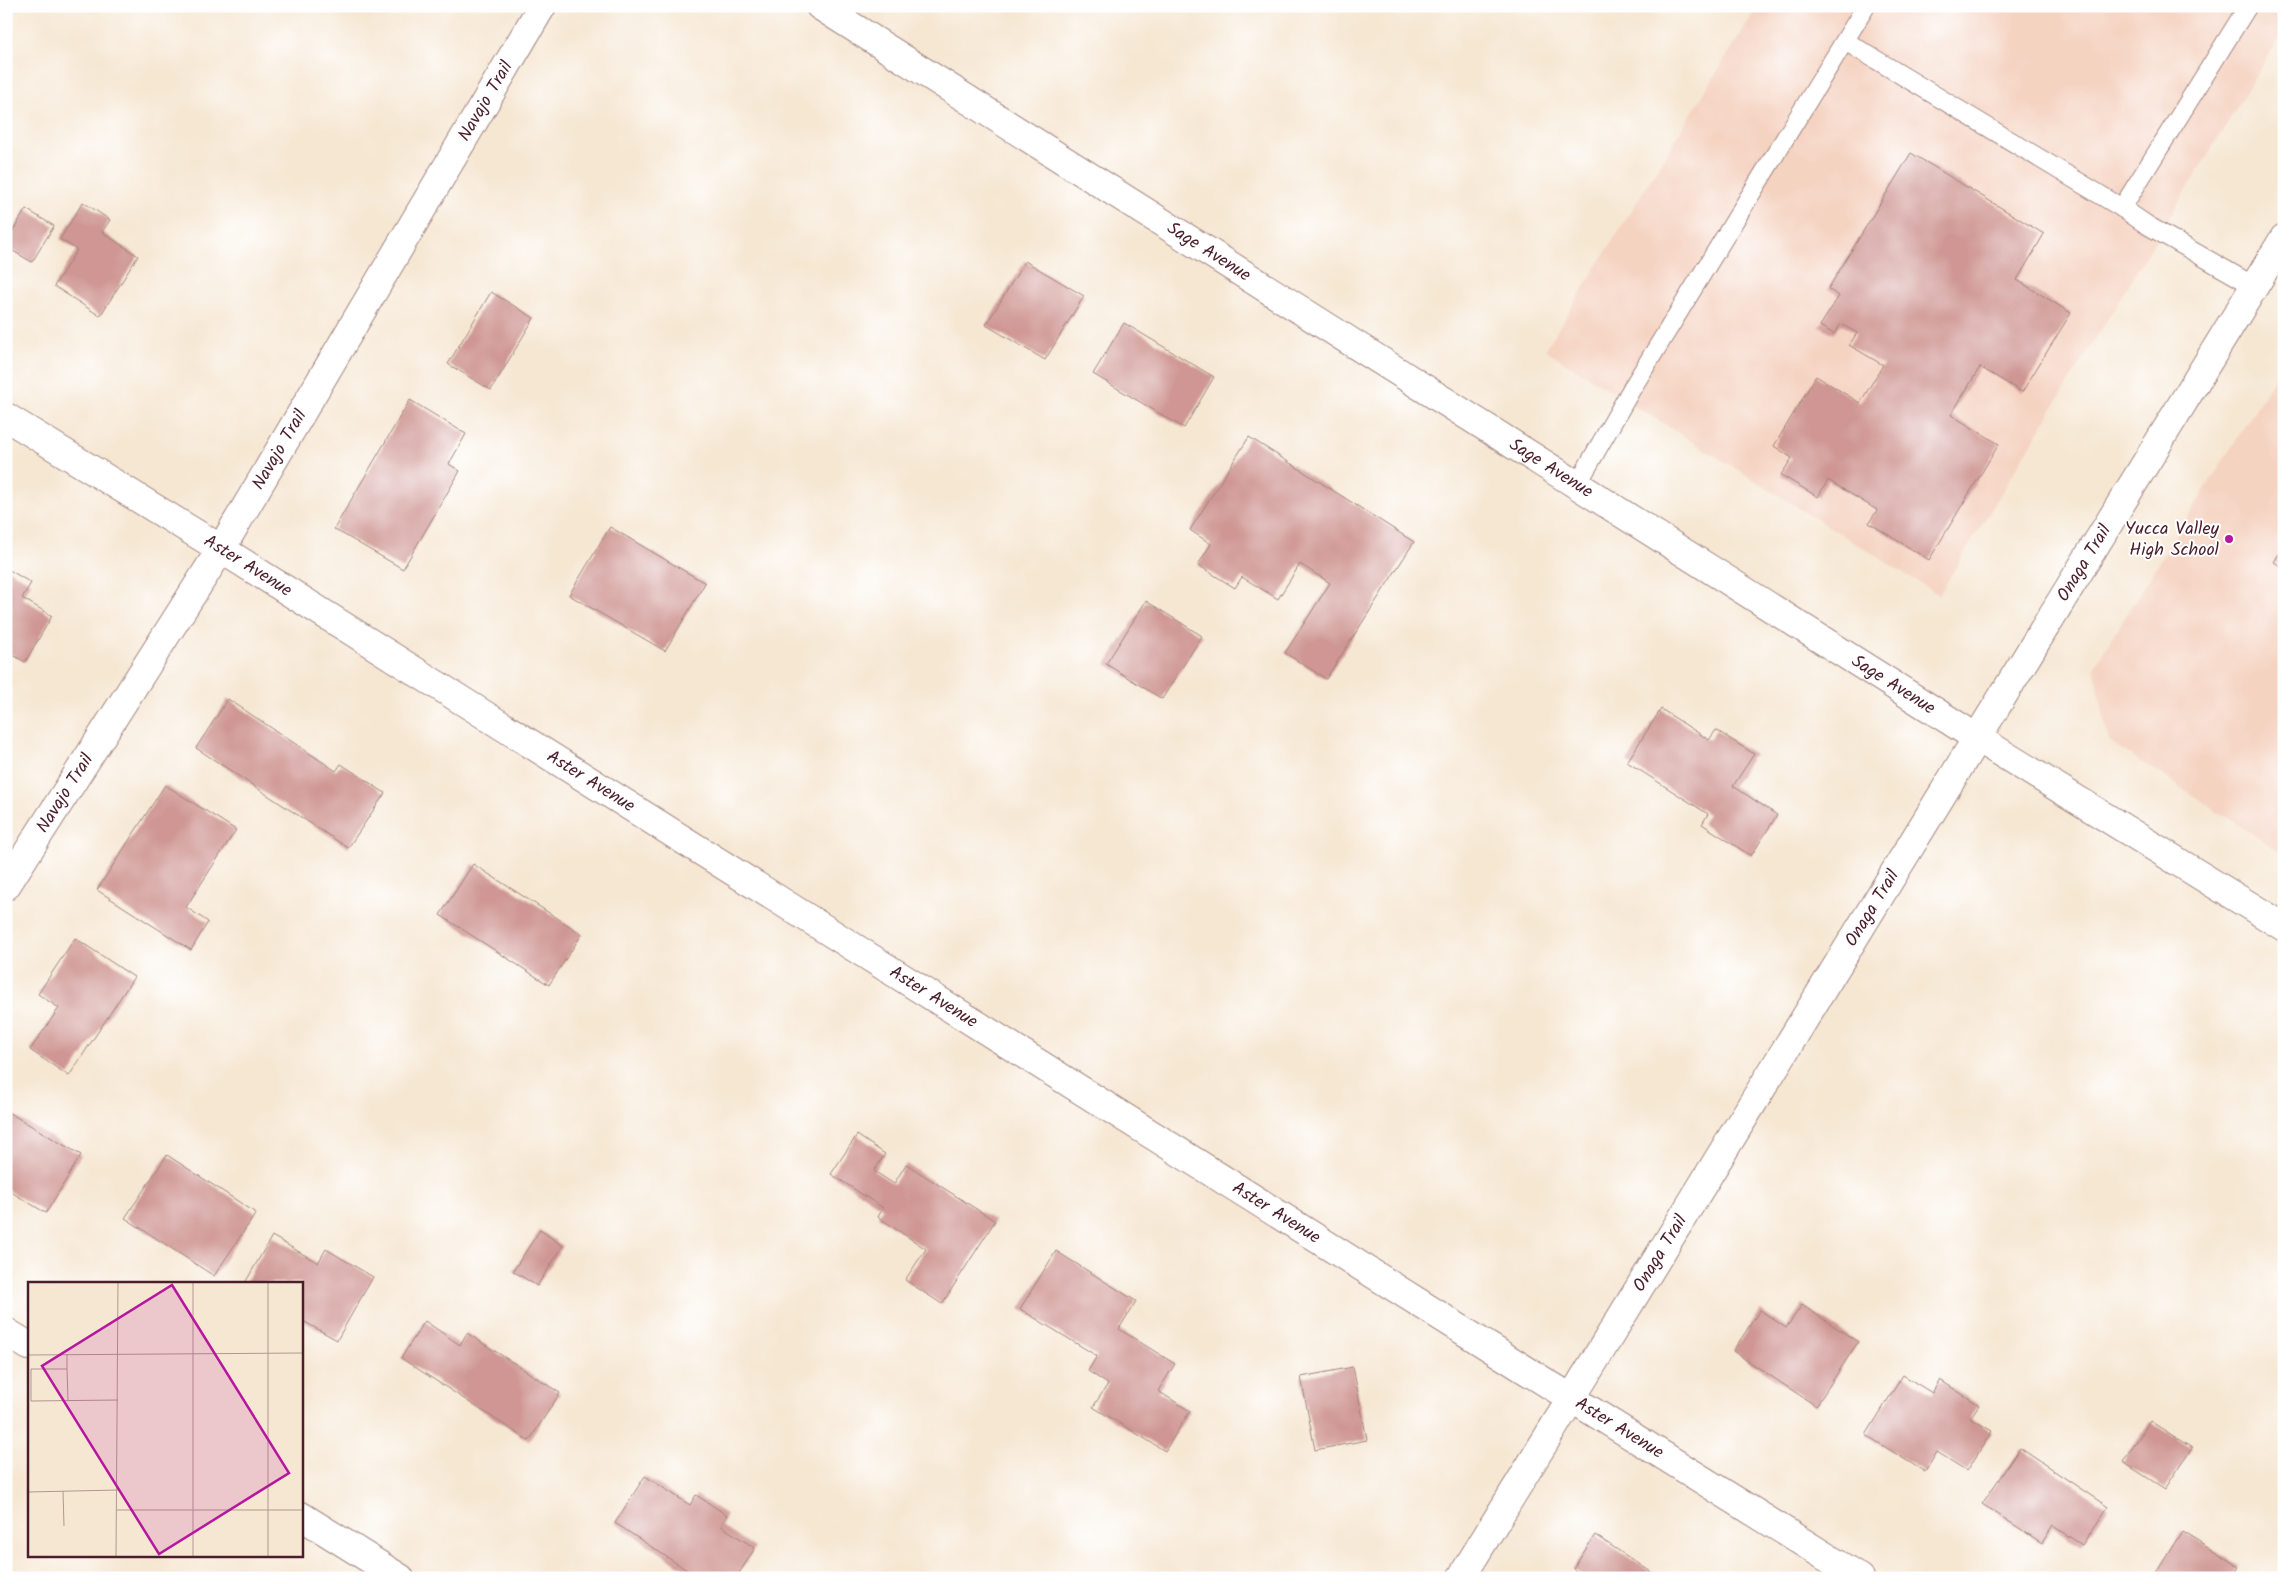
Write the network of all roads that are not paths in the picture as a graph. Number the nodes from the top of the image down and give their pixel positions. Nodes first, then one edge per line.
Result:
1 (542, 6) edge
2 (820, 6) edge
3 (1866, 6) edge
4 (2248, 6) edge
5 (1845, 41) junction
6 (2122, 208) junction
7 (2284, 238) edge
8 (2254, 286) junction
9 (6, 417) edge
10 (1577, 485) junction
11 (220, 549) junction
12 (1977, 738) junction
13 (6, 886) edge
14 (2284, 927) edge
15 (6, 1332) edge
16 (28, 1345) edge
17 (1571, 1398) junction
18 (302, 1517) edge
19 (400, 1578) edge
20 (1460, 1578) edge
21 (1860, 1578) edge

1 - 11 street, Navajo Trail
2 - 10 street, Sage Avenue
3 - 5 lane
4 - 6 lane
5 - 6 lane
5 - 10 lane
6 - 8 lane
7 - 8 street, Onaga Trail
8 - 12 street, Onaga Trail
9 - 11 street, Aster Avenue
10 - 12 street, Sage Avenue
11 - 13 street, Navajo Trail
11 - 17 street, Aster Avenue
12 - 14 street, Sage Avenue
12 - 17 street, Onaga Trail
15 - 16 street
17 - 20 street, Onaga Trail
17 - 21 street, Aster Avenue
18 - 19 street

